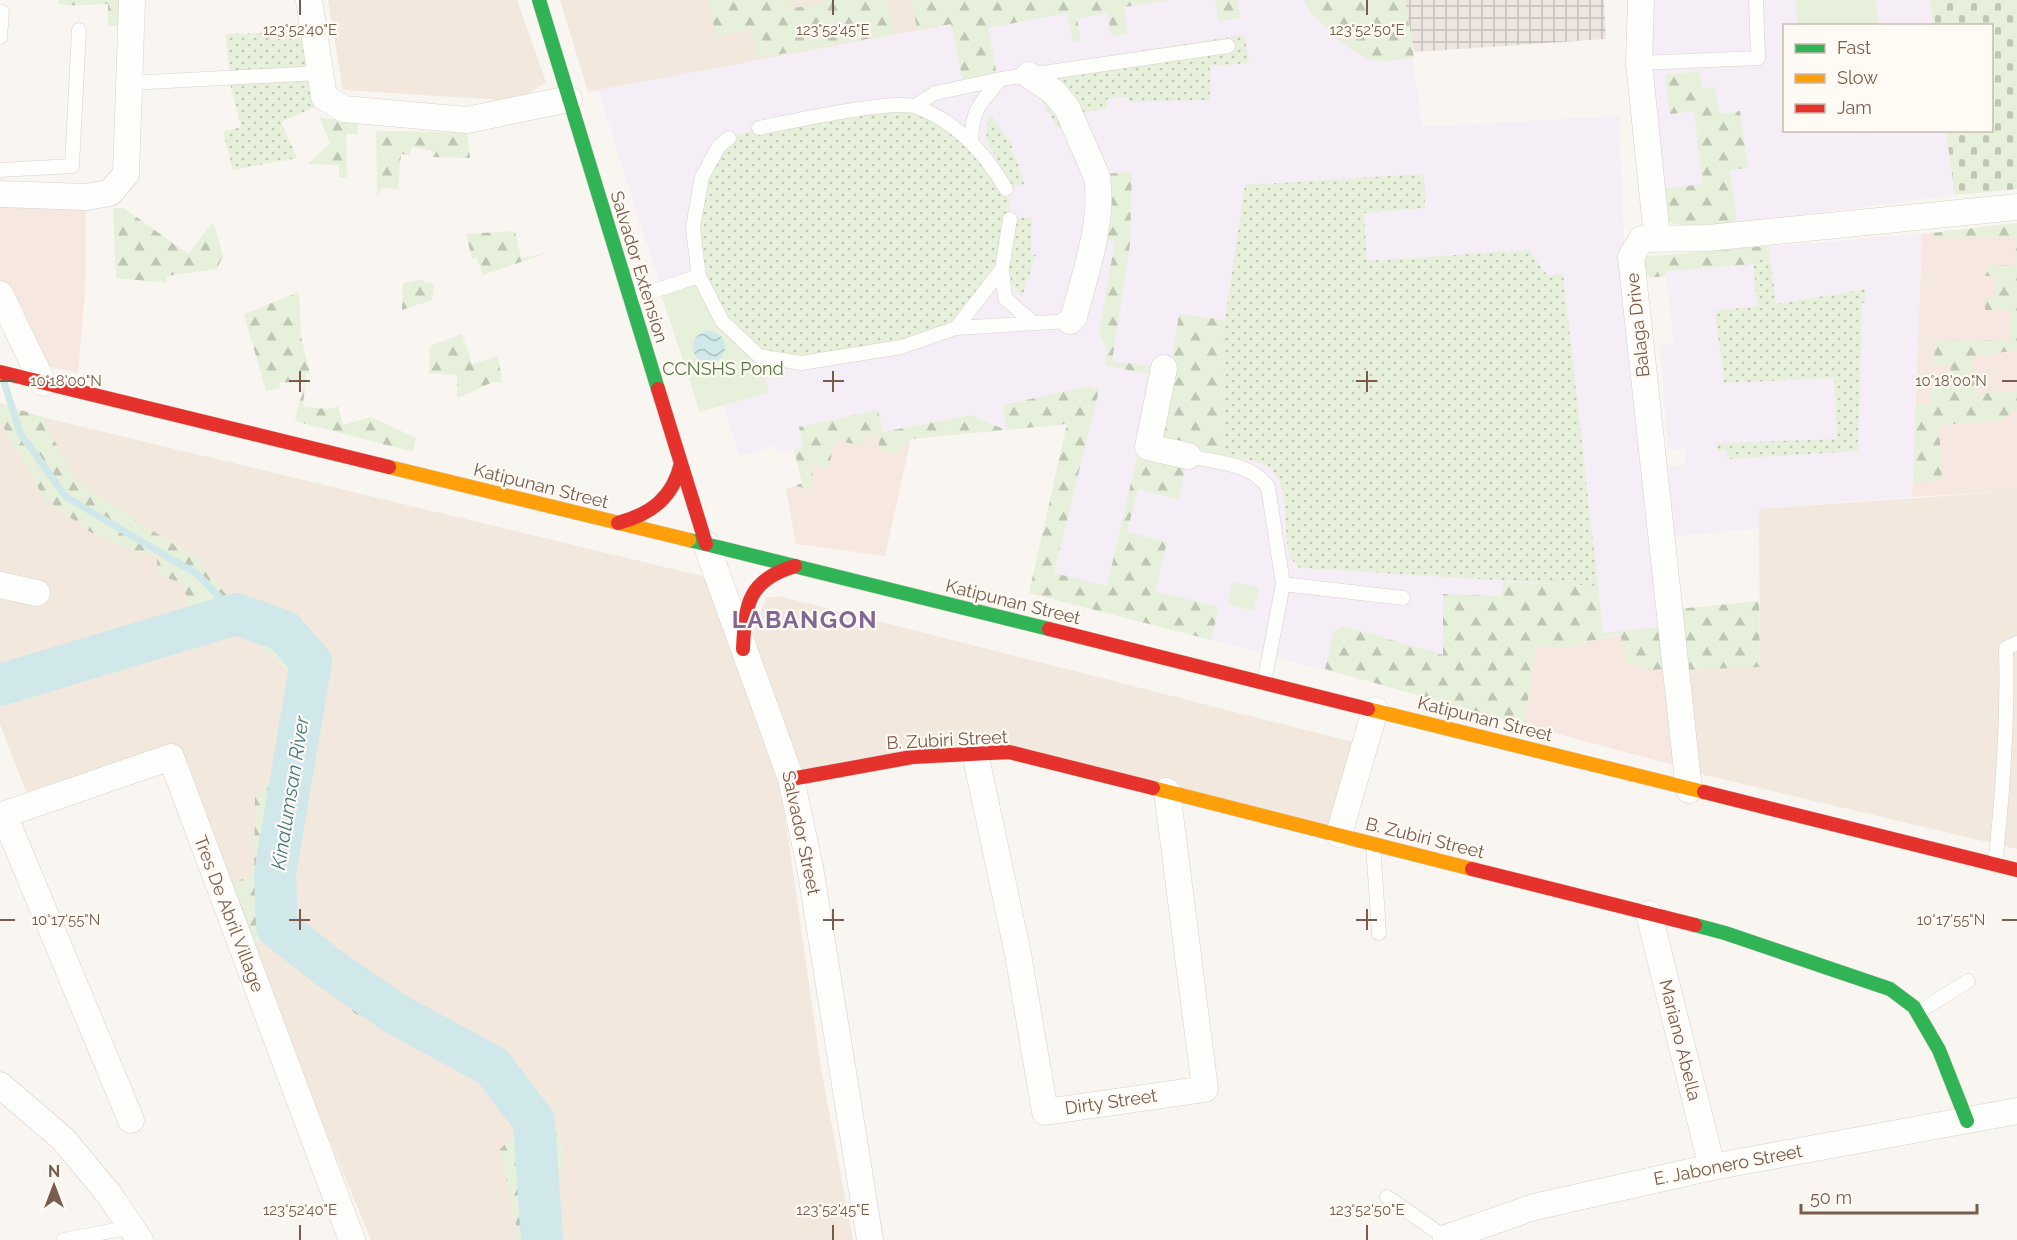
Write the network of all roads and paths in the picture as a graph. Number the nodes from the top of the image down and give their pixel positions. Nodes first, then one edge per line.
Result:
1 (132, 0) edge
2 (309, 0) edge
3 (539, 0) edge
4 (1641, 0) edge
5 (1756, 0) edge
6 (2, 12) dead end
7 (79, 30) dead end
8 (0, 37) edge
9 (1228, 46) dead end
10 (1639, 63) junction
11 (319, 73) junction
12 (1029, 75) junction
13 (1001, 79) junction
14 (129, 83) junction
15 (569, 99) junction
16 (915, 106) junction
17 (759, 128) dead end
18 (729, 138) dead end
19 (971, 141) junction
20 (0, 170) edge
21 (1006, 189) dead end
22 (0, 194) edge
23 (2017, 207) edge
24 (1010, 219) dead end
25 (1657, 237) junction
26 (1002, 269) junction
27 (699, 276) junction
28 (0, 294) edge
29 (630, 299) junction
30 (1071, 321) joint
31 (1033, 323) junction
32 (956, 328) junction
33 (1164, 368) dead end
34 (0, 372) edge
35 (42, 383) junction
36 (1188, 456) joint
37 (681, 463) junction
38 (618, 523) junction
39 (706, 544) junction
40 (795, 567) junction
41 (1283, 584) junction
42 (0, 585) edge
43 (37, 593) dead end
44 (1403, 598) dead end
45 (2017, 643) edge
46 (743, 650) junction
47 (1264, 683) junction
48 (1375, 710) junction
49 (975, 753) junction
50 (791, 779) junction
51 (1689, 789) junction
52 (1167, 791) junction
53 (2, 815) edge
54 (1339, 834) junction
55 (1373, 844) junction
56 (1995, 865) junction
57 (2017, 870) edge
58 (1649, 914) junction
59 (1379, 933) dead end
60 (1968, 981) dead end
61 (1917, 1013) junction
62 (0, 1085) edge
63 (2017, 1111) edge
64 (130, 1120) dead end
65 (1967, 1121) junction
66 (1712, 1167) junction
67 (1387, 1197) dead end
68 (136, 1234) edge
69 (1446, 1239) edge
70 (64, 1240) edge
71 (352, 1240) edge
72 (870, 1240) edge

1 - 14 street
2 - 11 street
3 - 15 main road, Salvador Extension
4 - 10 street
5 - 10 lane
6 - 8 lane
7 - 20 lane
9 - 12 lane
10 - 25 street
11 - 14 lane
11 - 15 street
12 - 13 lane
12 - 30 street
13 - 16 lane
13 - 19 lane
14 - 22 street
15 - 29 main road, Salvador Extension
16 - 17 lane
16 - 19 lane
18 - 27 lane
19 - 21 lane
23 - 25 street
24 - 26 lane
25 - 51 street, Balaga Drive
26 - 31 lane
26 - 32 lane
27 - 29 lane
27 - 32 lane
28 - 35 street
29 - 37 main road, Salvador Extension
30 - 31 lane
31 - 32 lane
33 - 36 street
34 - 35 main road, Katipunan Street
35 - 38 main road, Katipunan Street
36 - 41 lane
37 - 38 main road
37 - 39 main road, Salvador Extension
38 - 39 main road, Katipunan Street
39 - 40 main road, Katipunan Street
39 - 46 street, Salvador Street
40 - 46 main road
40 - 47 main road, Katipunan Street
41 - 44 lane
41 - 47 lane
42 - 43 street
45 - 56 lane
46 - 50 street, Salvador Street
47 - 48 main road, Katipunan Street
48 - 51 main road, Katipunan Street
48 - 54 street
49 - 50 main road, B. Zubiri Street
49 - 52 main road, B. Zubiri Street
49 - 52 street, Dirty Street
50 - 72 street, Salvador Street
51 - 56 main road, Katipunan Street
52 - 54 main road, B. Zubiri Street
53 - 64 street
53 - 71 street, Tres De Abril Village
54 - 55 main road, B. Zubiri Street
55 - 58 main road, B. Zubiri Street
55 - 59 lane
56 - 57 main road, Katipunan Street
58 - 61 main road, B. Zubiri Street
58 - 66 street, Mariano Abella
60 - 61 lane
61 - 65 main road, B. Zubiri Street
62 - 68 street
63 - 65 street, E. Jabonero Street
65 - 66 street, E. Jabonero Street
66 - 69 street, E. Jabonero Street
67 - 69 lane
68 - 70 lane

